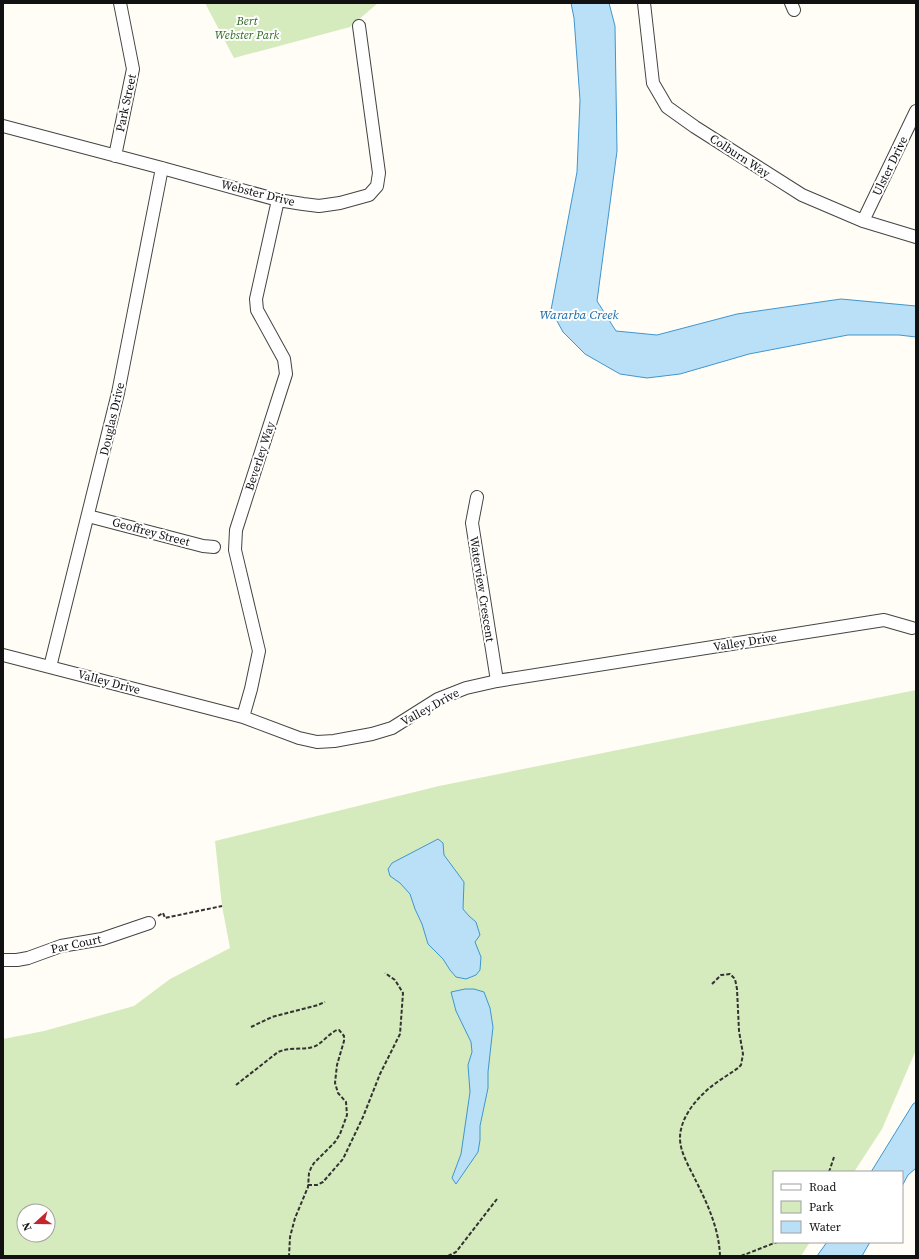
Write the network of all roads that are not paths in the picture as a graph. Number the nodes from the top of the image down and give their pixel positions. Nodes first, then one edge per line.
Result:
1 (120, 3) edge
2 (644, 3) edge
3 (359, 26) dead end
4 (916, 111) edge
5 (3, 126) edge
6 (115, 156) junction
7 (162, 168) junction
8 (278, 200) junction
9 (863, 221) junction
10 (916, 238) edge
11 (477, 497) dead end
12 (88, 516) junction
13 (214, 547) dead end
14 (912, 628) dead end
15 (3, 655) edge
16 (50, 667) junction
17 (497, 681) junction
18 (243, 717) junction
19 (149, 923) road end
20 (3, 960) edge

1 - 6 street, Park Street
2 - 9 street, Colburn Way
3 - 8 street, Webster Drive
4 - 9 street, Ulster Drive
5 - 6 street, Webster Drive
6 - 7 street, Webster Drive
7 - 8 street, Webster Drive
7 - 12 street, Douglas Drive
8 - 18 street, Beverley Way
9 - 10 street, Colburn Way
11 - 17 street, Waterview Crescent
12 - 13 street, Geoffrey Street
12 - 16 street, Douglas Drive
14 - 17 street, Valley Drive
15 - 16 street, Valley Drive
16 - 18 street, Valley Drive
17 - 18 street, Valley Drive
19 - 20 street, Par Court

